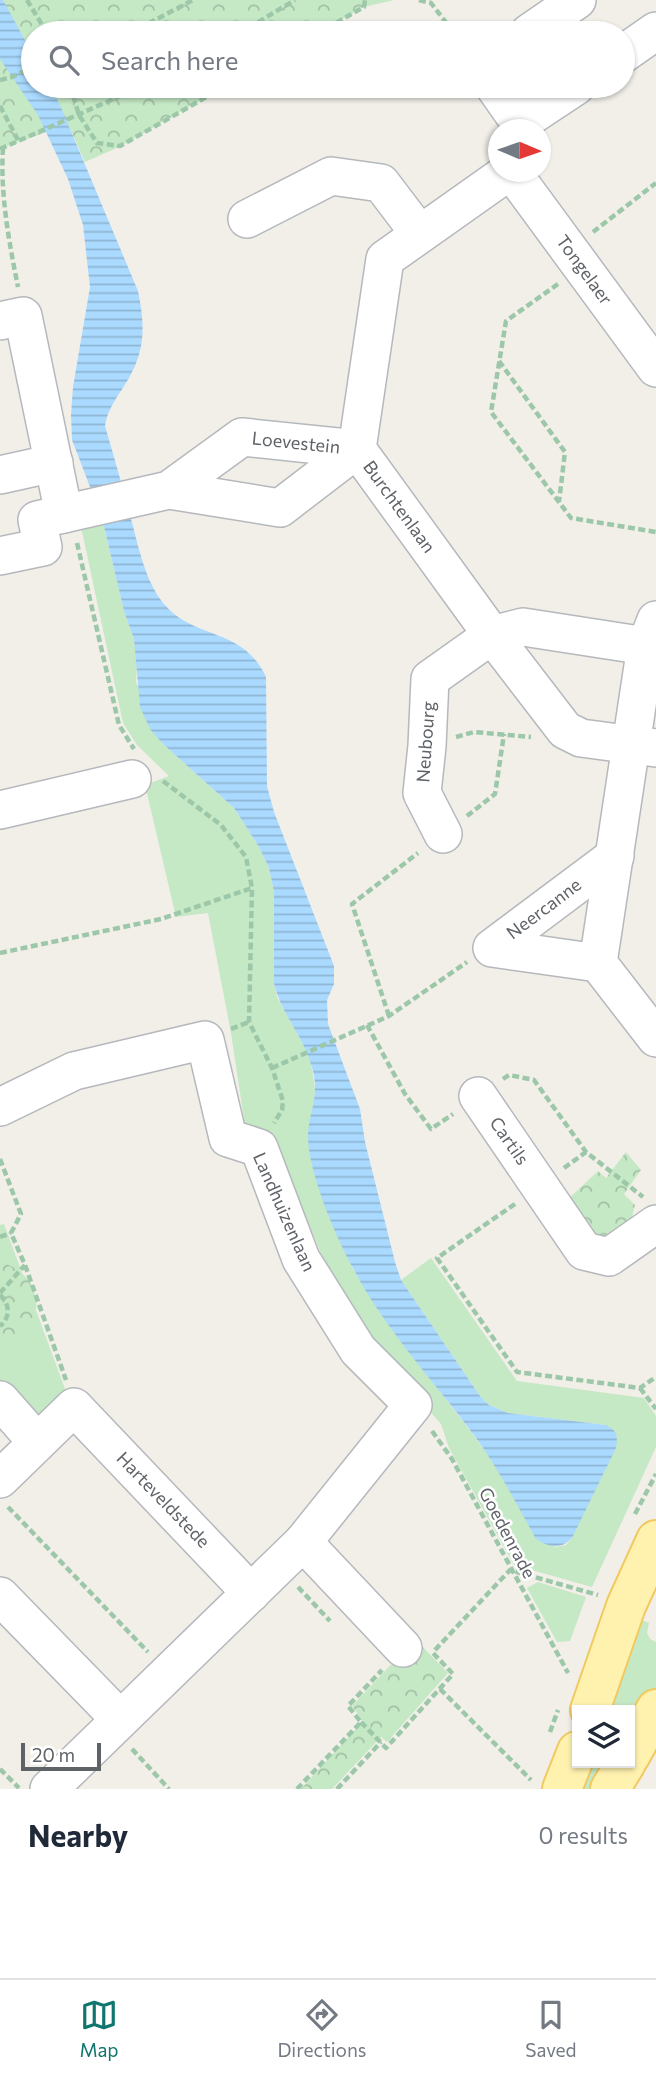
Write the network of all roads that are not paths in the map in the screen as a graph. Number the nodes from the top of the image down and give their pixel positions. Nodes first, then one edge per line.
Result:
1 (577, 0) edge
2 (546, 21) edge
3 (656, 31) edge
4 (635, 46) edge
5 (502, 98) edge
6 (559, 98) edge
7 (515, 119) edge
8 (529, 119) edge
9 (495, 182) edge
10 (517, 182) edge
11 (247, 219) dead end
12 (419, 233) junction
13 (11, 318) edge
14 (656, 368) edge
15 (357, 449) junction
16 (54, 463) junction
17 (0, 475) edge
18 (156, 494) junction
19 (74, 511) junction
20 (0, 556) edge
21 (651, 633) edge
22 (492, 635) junction
23 (644, 746) edge
24 (144, 772) road end
25 (0, 810) edge
26 (443, 834) road end
27 (615, 856) junction
28 (598, 963) junction
29 (656, 1038) edge
30 (478, 1096) dead end
31 (0, 1107) edge
32 (656, 1224) edge
33 (0, 1400) edge
34 (37, 1443) junction
35 (0, 1479) edge
36 (656, 1540) edge
37 (303, 1542) junction
38 (251, 1593) junction
39 (0, 1596) edge
40 (418, 1650) road end
41 (592, 1705) edge
42 (656, 1709) edge
43 (120, 1719) junction
44 (635, 1747) edge
45 (572, 1756) edge
46 (623, 1768) edge
47 (547, 1784) edge
48 (49, 1789) edge
49 (610, 1789) edge

1 - 2 street
3 - 4 street
5 - 7 street
6 - 8 street
9 - 12 street, Burchtenlaan
10 - 14 street, Tongelaer
11 - 12 street
12 - 15 street, Burchtenlaan
13 - 16 street
15 - 18 street, Loevestein
15 - 18 street, Loevestein
15 - 22 street, Burchtenlaan
16 - 17 street
16 - 19 street
18 - 19 street, Loevestein
19 - 20 street, Loevestein
21 - 22 street
21 - 23 street
22 - 23 street, Burchtenlaan
22 - 26 street, Neubourg
23 - 27 street, Neercanne
24 - 25 street
27 - 28 street, Neercanne
27 - 28 street, Neercanne
28 - 29 street
30 - 32 street, Cartils
31 - 37 street, Landhuizenlaan
33 - 34 street
34 - 35 street
34 - 38 street, Harteveldstede
36 - 41 main road
37 - 38 street
37 - 40 street
38 - 43 street
39 - 43 street
42 - 44 main road
43 - 48 street
45 - 47 main road
46 - 49 main road

